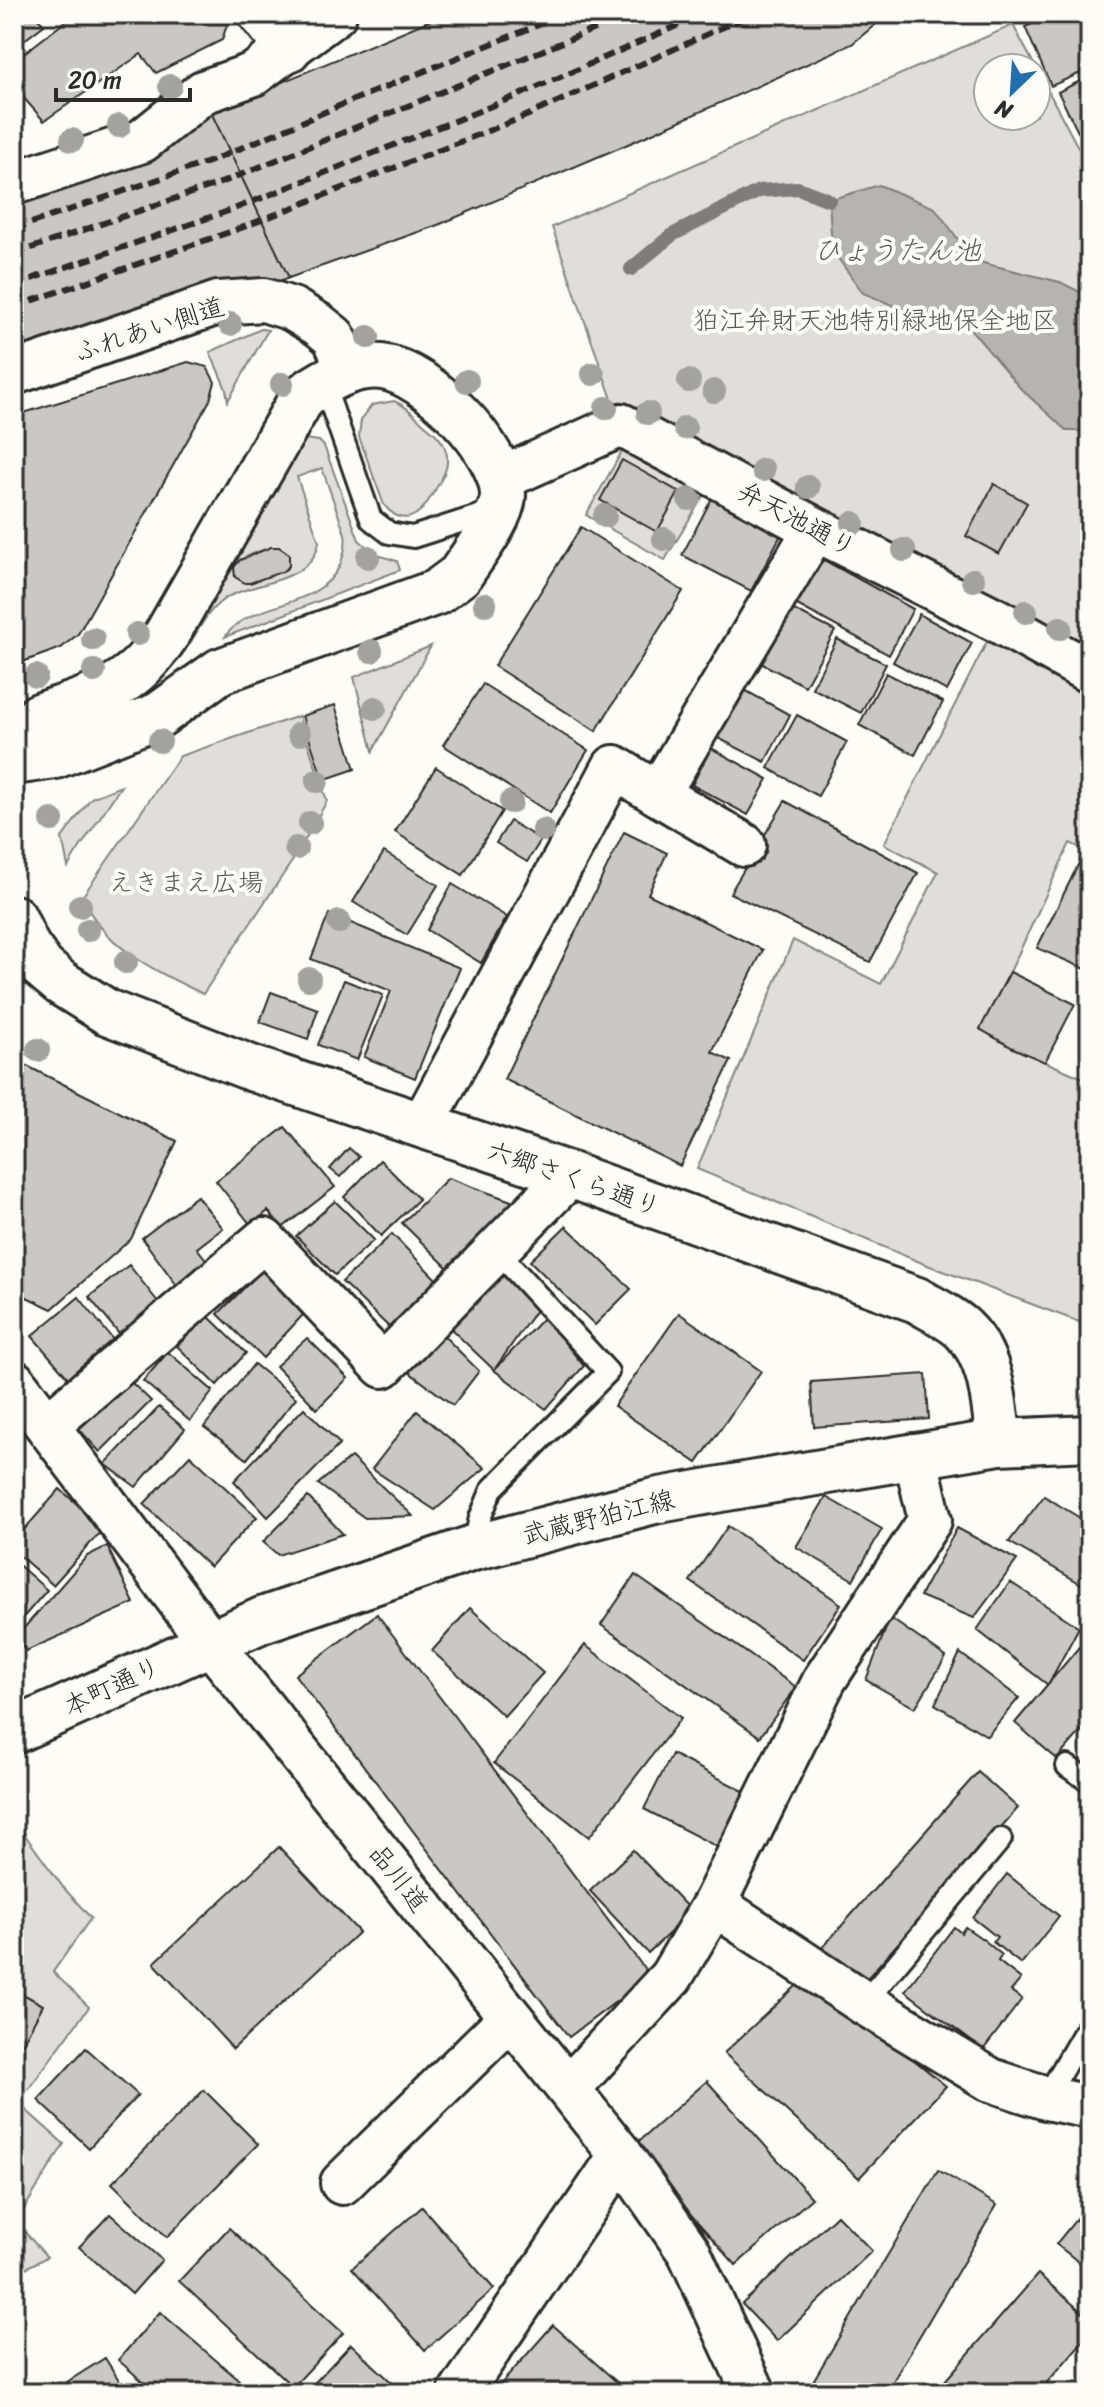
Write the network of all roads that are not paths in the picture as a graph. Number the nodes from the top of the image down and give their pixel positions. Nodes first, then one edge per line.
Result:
1 (260, 14) edge
2 (335, 14) edge
3 (289, 50) junction
4 (14, 183) edge
5 (14, 373) edge
6 (336, 377) junction
7 (501, 494) junction
8 (815, 529) junction
9 (1090, 672) edge
10 (26, 725) edge
11 (14, 762) edge
12 (658, 794) junction
13 (744, 845) dead end
14 (14, 918) edge
15 (422, 1126) junction
16 (570, 1175) junction
17 (496, 1250) junction
18 (14, 1382) edge
19 (48, 1425) junction
20 (1090, 1438) edge
21 (999, 1442) junction
22 (915, 1455) junction
23 (473, 1548) junction
24 (210, 1642) junction
25 (14, 1731) edge
26 (1067, 1766) dead end
27 (1090, 1782) edge
28 (1001, 1839) dead end
29 (714, 1904) junction
30 (864, 2003) junction
31 (510, 2018) junction
32 (1090, 2022) edge
33 (569, 2088) junction
34 (1046, 2098) junction
35 (1090, 2107) edge
36 (621, 2155) junction
37 (342, 2183) dead end
38 (460, 2393) edge
39 (754, 2393) edge

1 - 3 street
2 - 3 street
3 - 4 street
5 - 6 street, ふれあい側道
6 - 7 street
6 - 7 lane
6 - 10 street
7 - 8 street, 弁天池通り
7 - 11 street
8 - 9 street, 弁天池通り
8 - 12 street
12 - 13 street
12 - 15 street
14 - 15 street, 六郷さくら通り
15 - 16 street, 六郷さくら通り
16 - 17 street
16 - 21 street, 六郷さくら通り
17 - 19 street
17 - 23 lane
18 - 19 street, 品川道
19 - 24 street, 品川道
20 - 21 street
21 - 22 street, 武蔵野狛江線
22 - 23 street, 武蔵野狛江線
22 - 29 street
23 - 24 street, 武蔵野狛江線
24 - 25 street, 本町通り
24 - 31 street, 品川道
26 - 27 lane
28 - 30 lane
29 - 30 street
29 - 33 street
30 - 34 street
31 - 33 street, 品川道
31 - 37 street
32 - 34 lane
33 - 36 street, 品川道
34 - 35 street
36 - 38 street
36 - 39 street, 品川道

